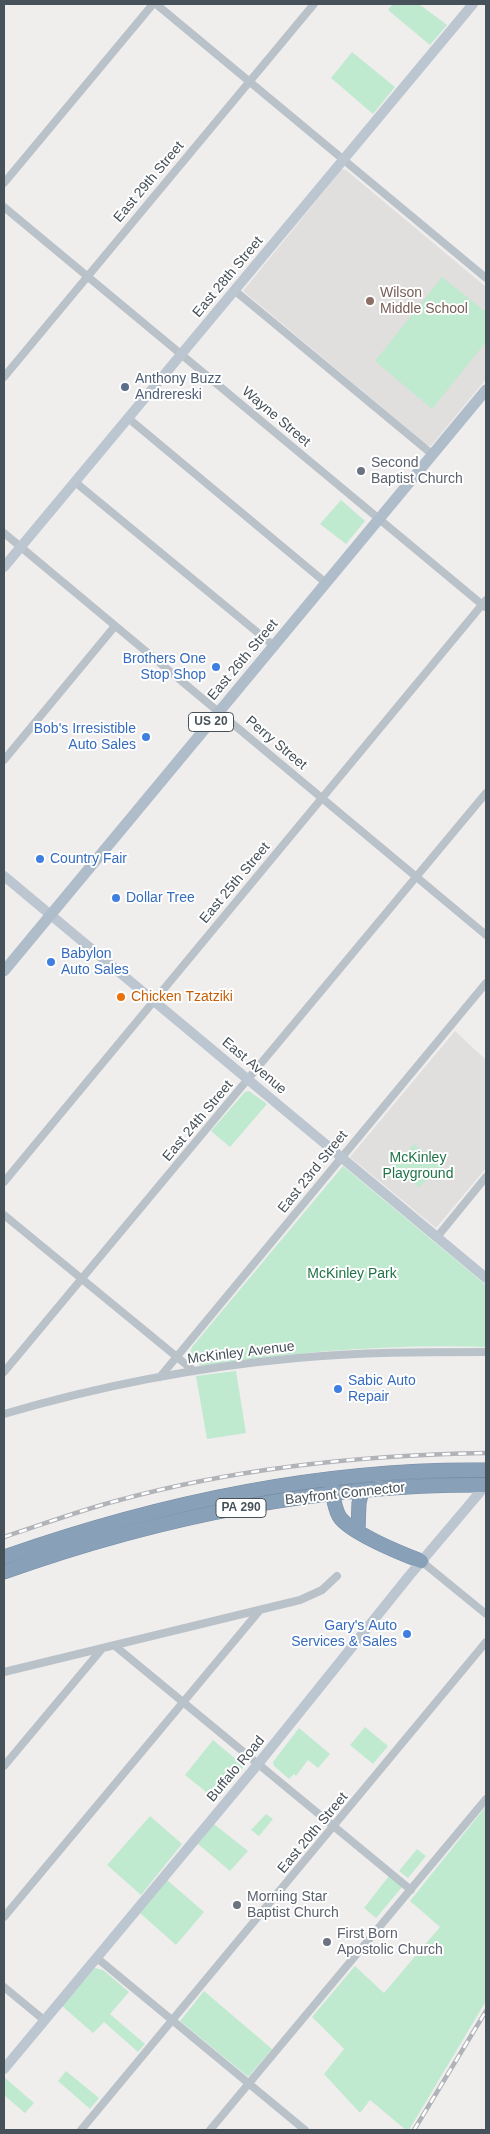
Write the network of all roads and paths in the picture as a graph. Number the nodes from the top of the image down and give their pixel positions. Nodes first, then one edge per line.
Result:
1 (154, 4) edge
2 (314, 4) edge
3 (473, 4) edge
4 (249, 82) junction
5 (343, 159) junction
6 (4, 183) edge
7 (4, 207) edge
8 (88, 276) junction
9 (486, 278) edge
10 (234, 290) junction
11 (181, 355) junction
12 (4, 377) edge
13 (486, 390) edge
14 (128, 418) junction
15 (432, 455) junction
16 (75, 482) junction
17 (379, 519) junction
18 (4, 533) edge
19 (21, 547) junction
20 (4, 568) edge
21 (326, 583) junction
22 (485, 604) edge
23 (115, 626) junction
24 (274, 646) junction
25 (219, 712) junction
26 (4, 760) edge
27 (486, 793) edge
28 (322, 798) junction
29 (4, 876) edge
30 (417, 877) junction
31 (51, 915) junction
32 (486, 935) edge
33 (4, 971) edge
34 (486, 983) edge
35 (154, 1001) junction
36 (248, 1080) junction
37 (341, 1157) junction
38 (486, 1177) edge
39 (4, 1182) edge
40 (4, 1215) edge
41 (437, 1237) junction
42 (486, 1278) edge
43 (82, 1280) junction
44 (486, 1352) edge
45 (177, 1358) junction
46 (194, 1371) junction
47 (4, 1372) edge
48 (160, 1377) junction
49 (4, 1414) edge
50 (486, 1470) edge
51 (330, 1479) junction
52 (486, 1485) edge
53 (362, 1491) junction
54 (332, 1494) junction
55 (358, 1530) junction
56 (4, 1557) edge
57 (421, 1561) junction
58 (4, 1572) edge
59 (337, 1576) dead end
60 (260, 1610) junction
61 (486, 1614) edge
62 (486, 1642) edge
63 (115, 1646) junction
64 (101, 1650) junction
65 (4, 1672) edge
66 (183, 1702) junction
67 (258, 1764) junction
68 (4, 1766) edge
69 (486, 1799) edge
70 (334, 1827) junction
71 (411, 1890) junction
72 (4, 1917) edge
73 (97, 1958) junction
74 (4, 1987) edge
75 (44, 2020) junction
76 (172, 2021) junction
77 (4, 2069) edge
78 (248, 2084) junction
79 (81, 2130) edge
80 (210, 2130) edge
81 (305, 2130) edge

1 - 4 street
1 - 6 street
2 - 4 street, East 29th Street
3 - 5 street, East 28th Street
4 - 5 street
4 - 8 street, East 29th Street
5 - 9 street
5 - 10 street, East 28th Street
7 - 8 street, Wayne Street
8 - 11 street, Wayne Street
8 - 12 street, East 29th Street
10 - 11 street, East 28th Street
10 - 15 street
11 - 14 street, East 28th Street
11 - 17 street, Wayne Street
13 - 15 main road, East 26th Street / US 20
14 - 16 street, East 28th Street
14 - 21 street
15 - 17 main road, East 26th Street / US 20
16 - 19 street, East 28th Street
16 - 24 street
17 - 21 main road, East 26th Street / US 20
17 - 22 street, Wayne Street
18 - 19 street, Perry Street
19 - 20 street, East 28th Street
19 - 23 street, Perry Street
21 - 24 main road, East 26th Street / US 20
22 - 28 street, East 25th Street
23 - 25 street, Perry Street
23 - 26 street
24 - 25 main road, East 26th Street / US 20
25 - 28 street, Perry Street
25 - 31 main road, East 26th Street / US 20
27 - 30 street, East 24th Street
28 - 30 street, Perry Street
28 - 35 street, East 25th Street
29 - 31 street, East Avenue
30 - 32 street, Perry Street
30 - 36 street, East 24th Street
31 - 33 main road, East 26th Street / US 20
31 - 35 street, East Avenue
34 - 37 street, East 23rd Street
35 - 36 street, East Avenue
35 - 39 street, East 25th Street
36 - 37 street, East Avenue
36 - 43 street, East 24th Street
37 - 41 street, East Avenue
37 - 45 street, East 23rd Street
38 - 41 street
40 - 43 street
41 - 42 street, East Avenue
43 - 45 street
43 - 47 street, East 24th Street
44 - 46 street, McKinley Avenue
45 - 46 street
45 - 48 street, East 23rd Street
46 - 48 street, McKinley Avenue
48 - 49 street, McKinley Avenue
50 - 51 highway, Bayfront Connector / PA 290
51 - 54 highway
51 - 56 highway, Bayfront Connector / PA 290
52 - 53 highway, Bayfront Connector / PA 290
52 - 57 street, Buffalo Road
53 - 54 highway, Bayfront Connector / PA 290
53 - 55 highway
54 - 55 highway
54 - 58 highway, Bayfront Connector / PA 290
55 - 57 highway
57 - 61 street
57 - 67 street, Buffalo Road
59 - 60 street
60 - 63 street
60 - 66 street
62 - 70 street, East 20th Street
63 - 64 street
63 - 66 street
64 - 65 street
64 - 68 street
66 - 67 street
66 - 72 street
67 - 70 street
67 - 73 street, Buffalo Road
69 - 71 street
70 - 71 street
70 - 76 street, East 20th Street
71 - 78 street
73 - 75 street, Buffalo Road
73 - 76 street
74 - 75 street
75 - 77 street, Buffalo Road
76 - 78 street
76 - 79 street, East 20th Street
78 - 80 street
78 - 81 street

